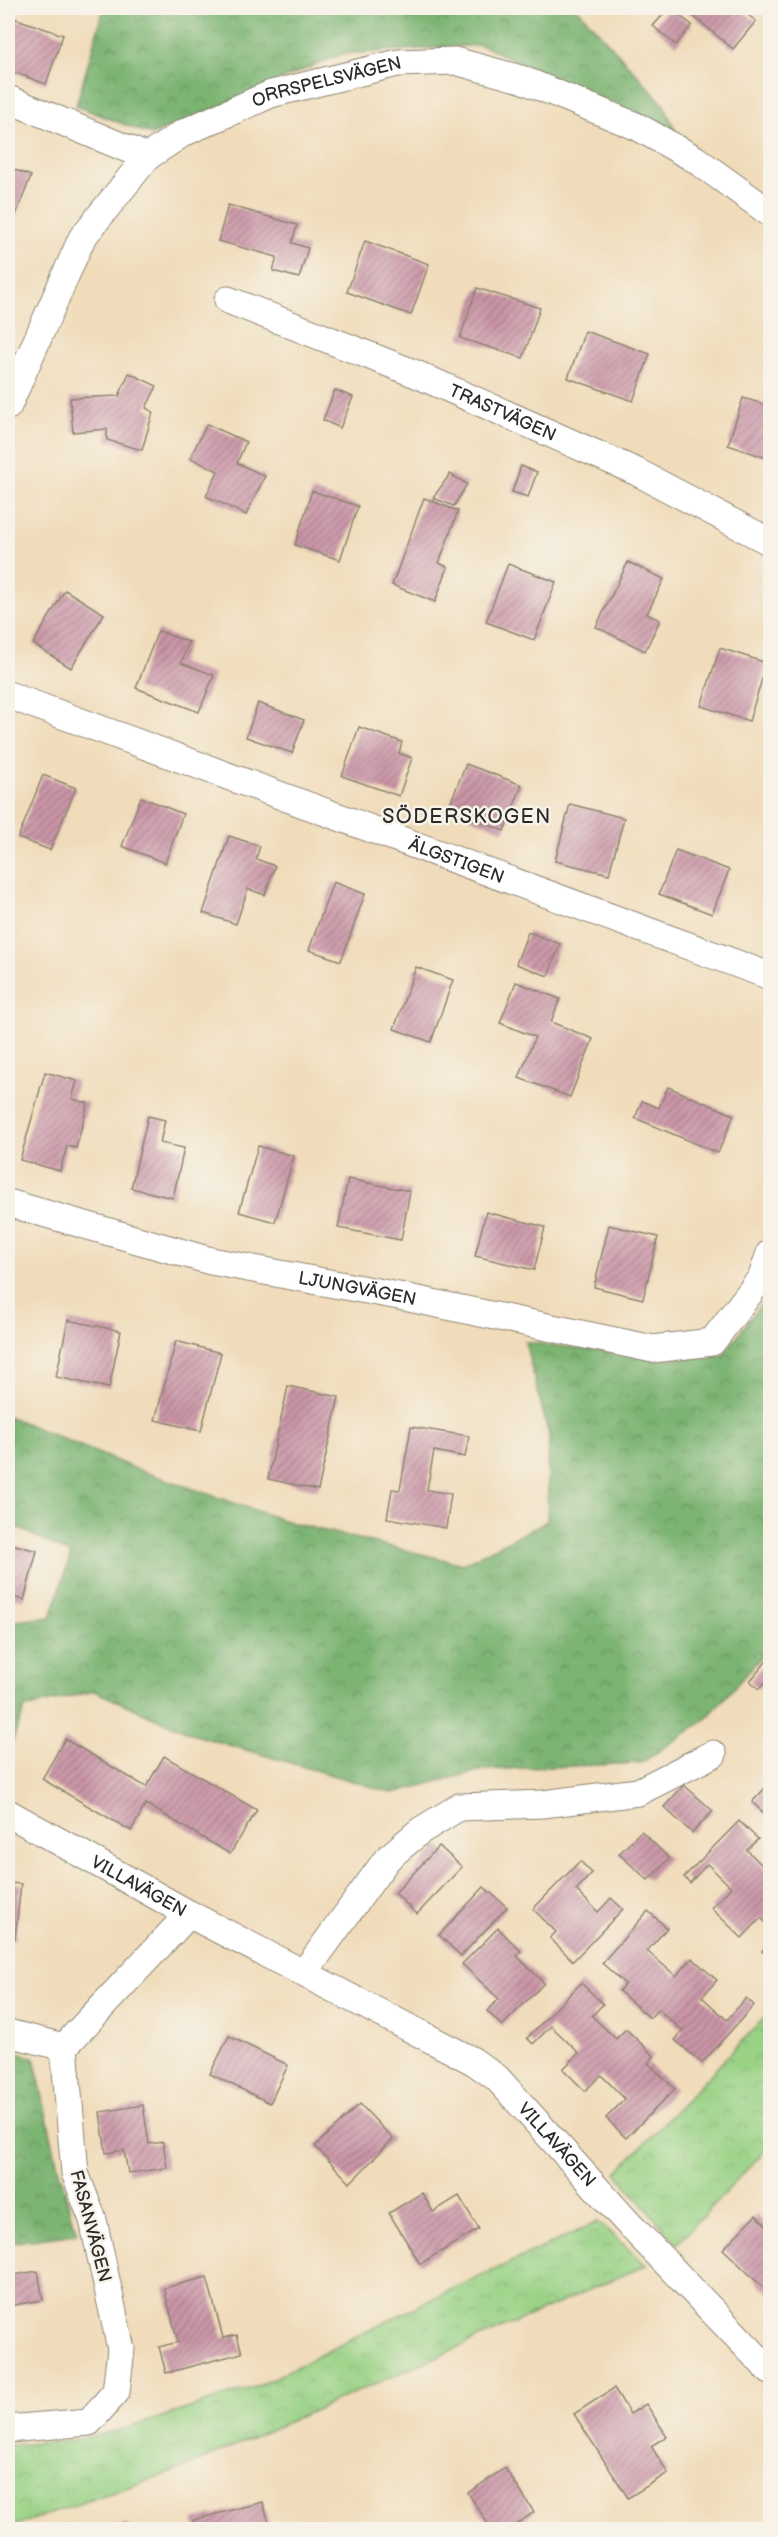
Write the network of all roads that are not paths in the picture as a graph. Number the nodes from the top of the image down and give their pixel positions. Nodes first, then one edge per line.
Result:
1 (8, 99) edge
2 (147, 158) junction
3 (771, 213) edge
4 (228, 300) dead end
5 (8, 406) edge
6 (771, 542) edge
7 (8, 695) edge
8 (771, 976) edge
9 (8, 1203) edge
10 (771, 1252) edge
11 (713, 1754) dead end
12 (8, 1812) edge
13 (189, 1914) junction
14 (304, 1973) junction
15 (8, 2032) edge
16 (64, 2047) junction
17 (771, 2371) edge
18 (8, 2429) edge

1 - 2 street
2 - 3 street, ORRSPELSVÄGEN
2 - 5 street, ORRSPELSVÄGEN
4 - 6 street, TRASTVÄGEN
7 - 8 street, ÄLGSTIGEN
9 - 10 street, LJUNGVÄGEN
11 - 14 street
12 - 13 street, VILLAVÄGEN
13 - 14 street, VILLAVÄGEN
13 - 16 street
14 - 17 street, VILLAVÄGEN
15 - 16 street
16 - 18 street, FASANVÄGEN

